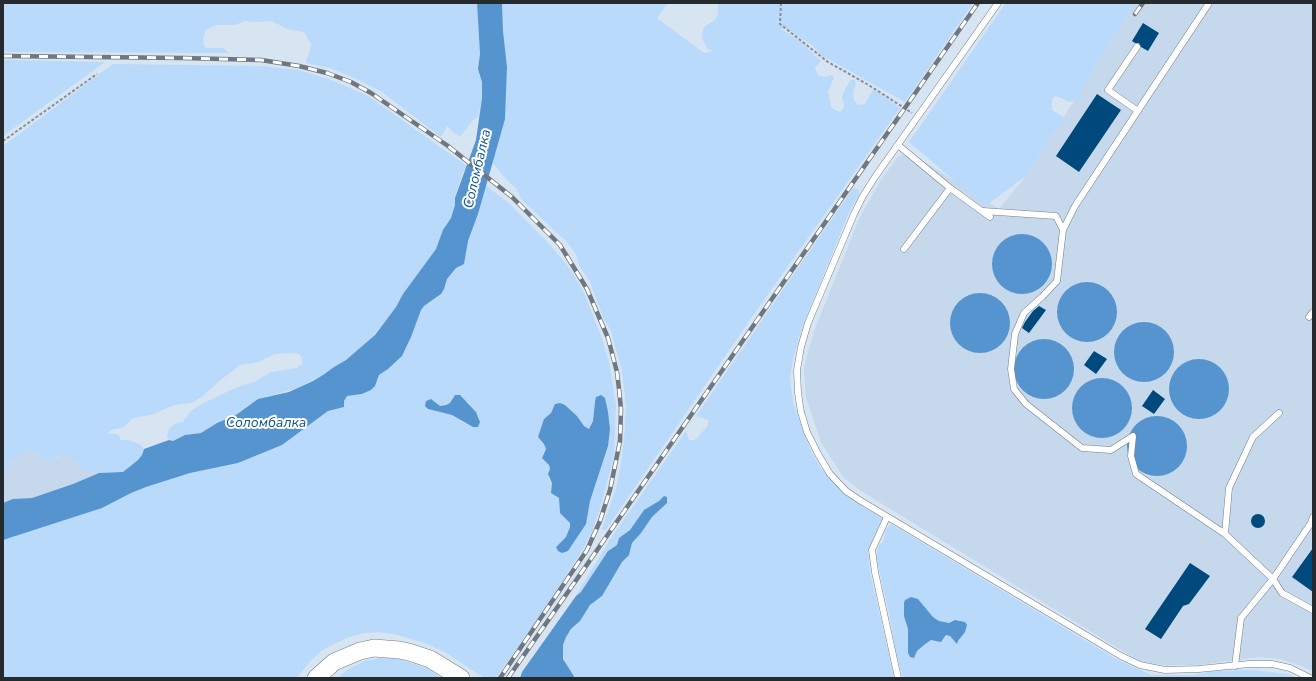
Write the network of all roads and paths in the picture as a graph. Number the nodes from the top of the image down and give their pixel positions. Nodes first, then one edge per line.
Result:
1 (781, 3) edge
2 (998, 3) edge
3 (1209, 3) edge
4 (1137, 47) dead end
5 (97, 74) dead end
6 (1138, 111) junction
7 (918, 117) junction
8 (3, 141) edge
9 (898, 145) junction
10 (950, 188) junction
11 (983, 211) junction
12 (990, 217) dead end
13 (1064, 230) junction
14 (904, 249) dead end
15 (1279, 413) dead end
16 (887, 517) junction
17 (1313, 517) edge
18 (1225, 534) junction
19 (1273, 580) junction
20 (1313, 610) edge
21 (1235, 666) junction
22 (460, 677) edge
23 (316, 678) edge
24 (898, 678) edge
25 (1310, 678) edge

1 - 7 path
2 - 7 lane
3 - 6 lane
4 - 6 lane
5 - 8 path
6 - 13 lane
7 - 9 lane
9 - 10 lane
9 - 16 lane
10 - 11 lane
10 - 14 lane
11 - 12 lane
11 - 13 lane
13 - 18 lane
15 - 18 lane
16 - 21 lane
16 - 24 lane
17 - 19 lane
18 - 19 lane
19 - 20 lane
19 - 21 lane
21 - 25 lane
22 - 23 main road

